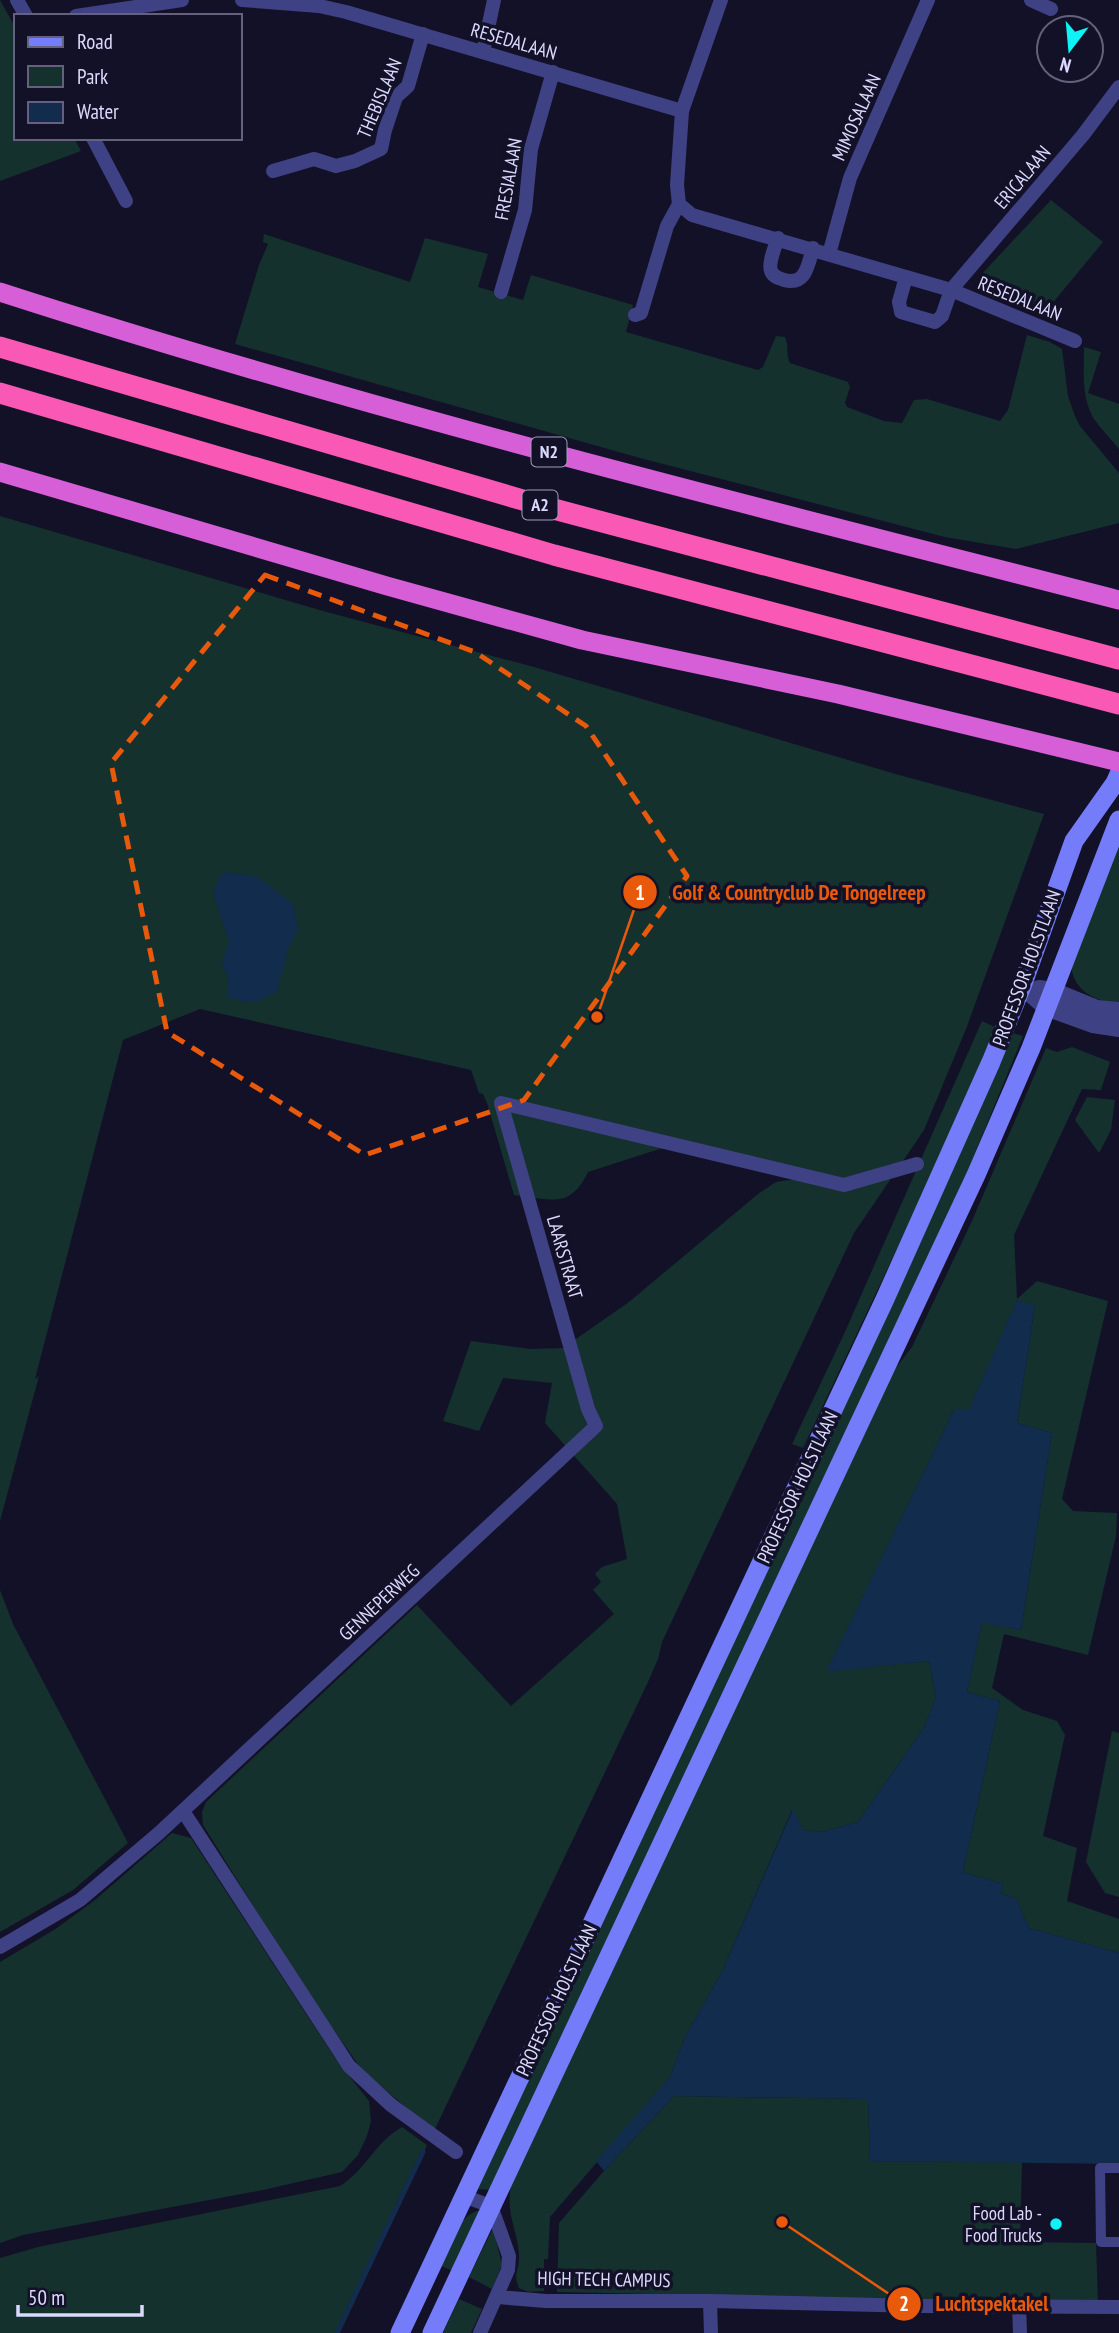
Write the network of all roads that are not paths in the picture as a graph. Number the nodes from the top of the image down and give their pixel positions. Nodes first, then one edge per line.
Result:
1 (182, 0) edge
2 (242, 0) edge
3 (494, 0) edge
4 (721, 0) edge
5 (928, 0) edge
6 (1031, 0) edge
7 (347, 6) edge
8 (1051, 9) dead end
9 (89, 14) edge
10 (423, 34) junction
11 (483, 52) junction
12 (553, 72) junction
13 (1119, 87) edge
14 (682, 111) junction
15 (94, 140) edge
16 (273, 172) dead end
17 (126, 201) dead end
18 (679, 204) junction
19 (778, 238) junction
20 (813, 248) junction
21 (829, 254) junction
22 (906, 277) junction
23 (951, 290) junction
24 (0, 292) edge
25 (501, 292) dead end
26 (635, 315) dead end
27 (1075, 341) dead end
28 (0, 347) edge
29 (0, 393) edge
30 (0, 472) edge
31 (1111, 598) edge
32 (1119, 659) edge
33 (1119, 704) edge
34 (1119, 762) edge
35 (1119, 774) edge
36 (1119, 820) edge
37 (1022, 986) junction
38 (1050, 999) junction
39 (1119, 1011) edge
40 (1119, 1028) edge
41 (917, 1164) dead end
42 (593, 1421) joint
43 (183, 1811) junction
44 (0, 1947) edge
45 (456, 2151) dead end
46 (1119, 2168) edge
47 (463, 2196) junction
48 (491, 2206) junction
49 (1119, 2242) edge
50 (497, 2297) junction
51 (710, 2301) junction
52 (1019, 2306) junction
53 (1119, 2307) edge
54 (400, 2333) edge
55 (432, 2333) edge
56 (481, 2333) edge
57 (711, 2333) edge
58 (1020, 2333) edge

1 - 9 street
2 - 7 street, RESEDALAAN
3 - 11 street
4 - 14 street
5 - 21 street, MIMOSALAAN
6 - 8 street
7 - 10 street, RESEDALAAN
10 - 11 street, RESEDALAAN
10 - 16 street, THEBISLAAN
11 - 12 street, RESEDALAAN
12 - 14 street, RESEDALAAN
12 - 25 street, FRESIALAAN
13 - 23 street, ERICALAAN
14 - 18 street
15 - 17 street
18 - 19 street, RESEDALAAN
18 - 26 street
19 - 20 street, RESEDALAAN
19 - 20 street
20 - 21 street, RESEDALAAN
21 - 22 street, RESEDALAAN
22 - 23 street, RESEDALAAN
22 - 23 street, RESEDALAAN
23 - 27 street, RESEDALAAN
24 - 31 highway, N2
28 - 32 highway, A2
29 - 33 highway, A2
30 - 34 highway
35 - 37 main road, PROFESSOR HOLSTLAAN
36 - 38 main road, PROFESSOR HOLSTLAAN
37 - 38 street
37 - 47 main road, PROFESSOR HOLSTLAAN
38 - 39 street
38 - 40 street
38 - 48 main road, PROFESSOR HOLSTLAAN
41 - 42 street, LAARSTRAAT
42 - 43 street, GENNEPERWEG
43 - 44 street, GENNEPERWEG
43 - 45 street
46 - 49 street
47 - 48 street
47 - 54 main road, PROFESSOR HOLSTLAAN
48 - 50 street
48 - 55 main road, PROFESSOR HOLSTLAAN
50 - 51 street, HIGH TECH CAMPUS
50 - 56 street
51 - 52 street, HIGH TECH CAMPUS
51 - 57 street
52 - 53 street, HIGH TECH CAMPUS
52 - 58 street

